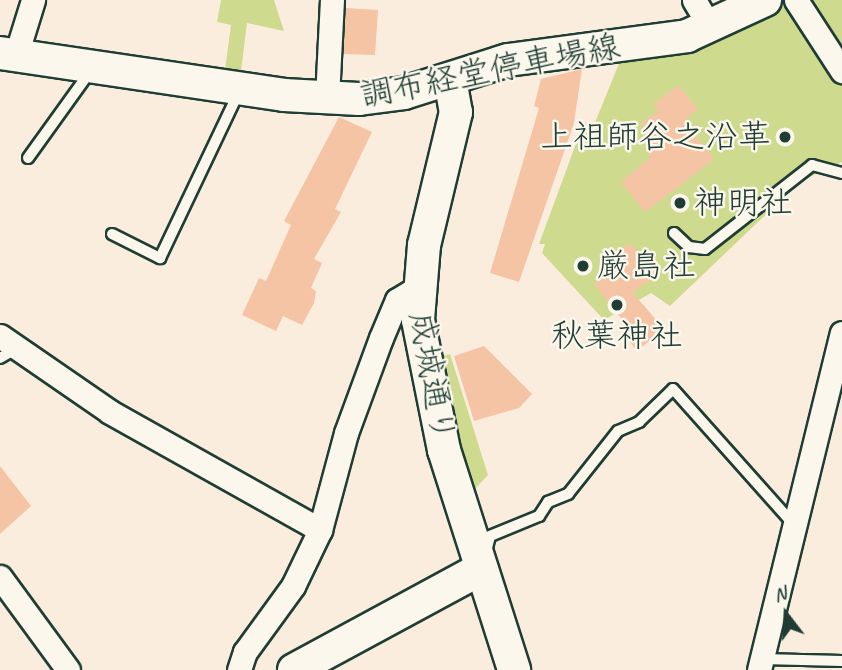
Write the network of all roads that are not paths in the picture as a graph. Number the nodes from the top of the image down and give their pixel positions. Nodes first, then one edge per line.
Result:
1 (33, 0) edge
2 (332, 0) edge
3 (694, 0) edge
4 (765, 0) edge
5 (796, 0) edge
6 (710, 27) junction
7 (8, 54) edge
8 (92, 66) junction
9 (842, 71) edge
10 (450, 79) junction
11 (242, 86) junction
12 (327, 98) junction
13 (28, 158) dead end
14 (842, 173) edge
15 (674, 233) dead end
16 (112, 234) dead end
17 (417, 288) junction
18 (842, 333) edge
19 (6, 347) edge
20 (835, 387) edge
21 (794, 526) junction
22 (320, 530) junction
23 (481, 569) junction
24 (0, 577) edge
25 (842, 661) edge
26 (760, 665) edge
27 (68, 670) edge
28 (239, 670) edge
29 (294, 670) edge
30 (514, 670) edge

1 - 7 street
2 - 12 street
3 - 6 street
4 - 6 street, 調布経堂停車場線
5 - 9 street
6 - 10 street, 調布経堂停車場線
7 - 8 street, 調布経堂停車場線
8 - 11 street, 調布経堂停車場線
8 - 13 lane
10 - 12 street, 調布経堂停車場線
10 - 17 street, 成城通り
11 - 12 street, 調布経堂停車場線
11 - 16 lane
14 - 15 lane
17 - 22 street
17 - 23 street, 成城通り
18 - 20 street
19 - 22 street
20 - 21 street
21 - 23 lane
21 - 26 street
22 - 28 street
23 - 29 street
23 - 30 street, 成城通り
24 - 27 street
25 - 26 lane

